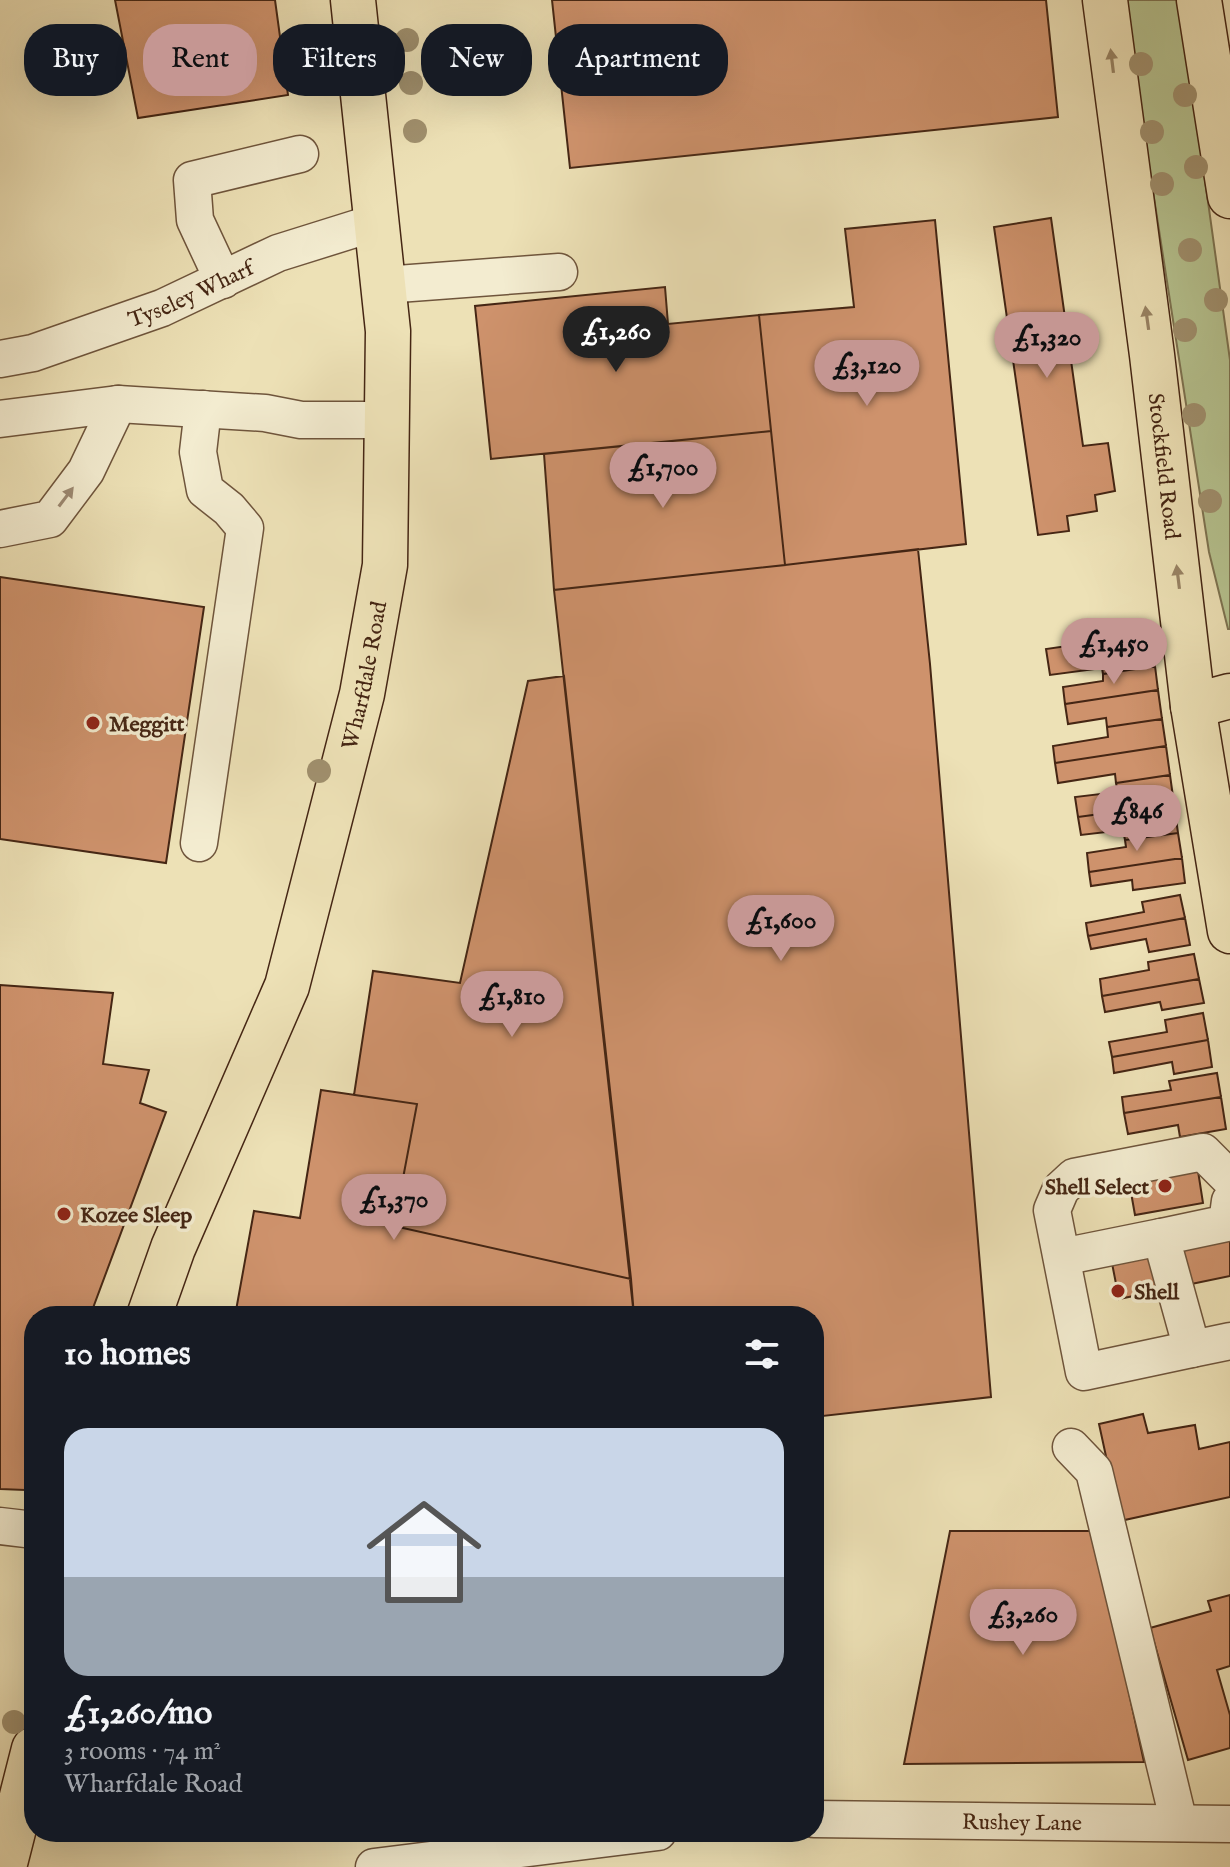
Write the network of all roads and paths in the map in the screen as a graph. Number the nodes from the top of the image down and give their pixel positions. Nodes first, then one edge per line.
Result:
1 (353, 0) edge
2 (1105, 0) edge
3 (1199, 0) edge
4 (300, 154) dead end
5 (1230, 196) edge
6 (377, 222) junction
7 (559, 272) dead end
8 (223, 280) junction
9 (384, 285) junction
10 (0, 359) edge
11 (118, 404) junction
12 (203, 409) junction
13 (0, 419) edge
14 (387, 420) junction
15 (0, 529) edge
16 (1212, 701) edge
17 (199, 843) dead end
18 (1230, 931) edge
19 (1230, 1179) edge
20 (1230, 1201) edge
21 (1161, 1237) junction
22 (1062, 1257) junction
23 (153, 1306) edge
24 (1230, 1341) edge
25 (1192, 1349) junction
26 (1071, 1447) dead end
27 (0, 1526) edge
28 (24, 1529) edge
29 (24, 1788) edge
30 (824, 1819) edge
31 (1179, 1823) junction
32 (1230, 1824) edge
33 (577, 1842) edge
34 (4, 1867) edge
35 (374, 1867) edge

1 - 6 main road, Wharfdale Road
16 -> 2 main road, Stockfield Road
3 - 5 main road
4 - 8 street
6 - 8 street, Tyseley Wharf
6 - 9 main road, Wharfdale Road
7 - 9 street
8 - 10 street, Tyseley Wharf
9 - 14 main road, Wharfdale Road
11 - 12 street
11 - 13 street
15 -> 11 street
12 - 14 street
12 - 17 street
14 - 23 main road, Wharfdale Road
16 - 18 main road, Stockfield Road
19 - 22 street
20 - 21 street
21 - 22 street
21 - 25 street
22 - 25 street
24 - 25 street
26 - 31 street
27 - 28 street
29 - 34 main road
30 - 31 street, Rushey Lane
31 - 32 street, Rushey Lane
33 - 35 street

